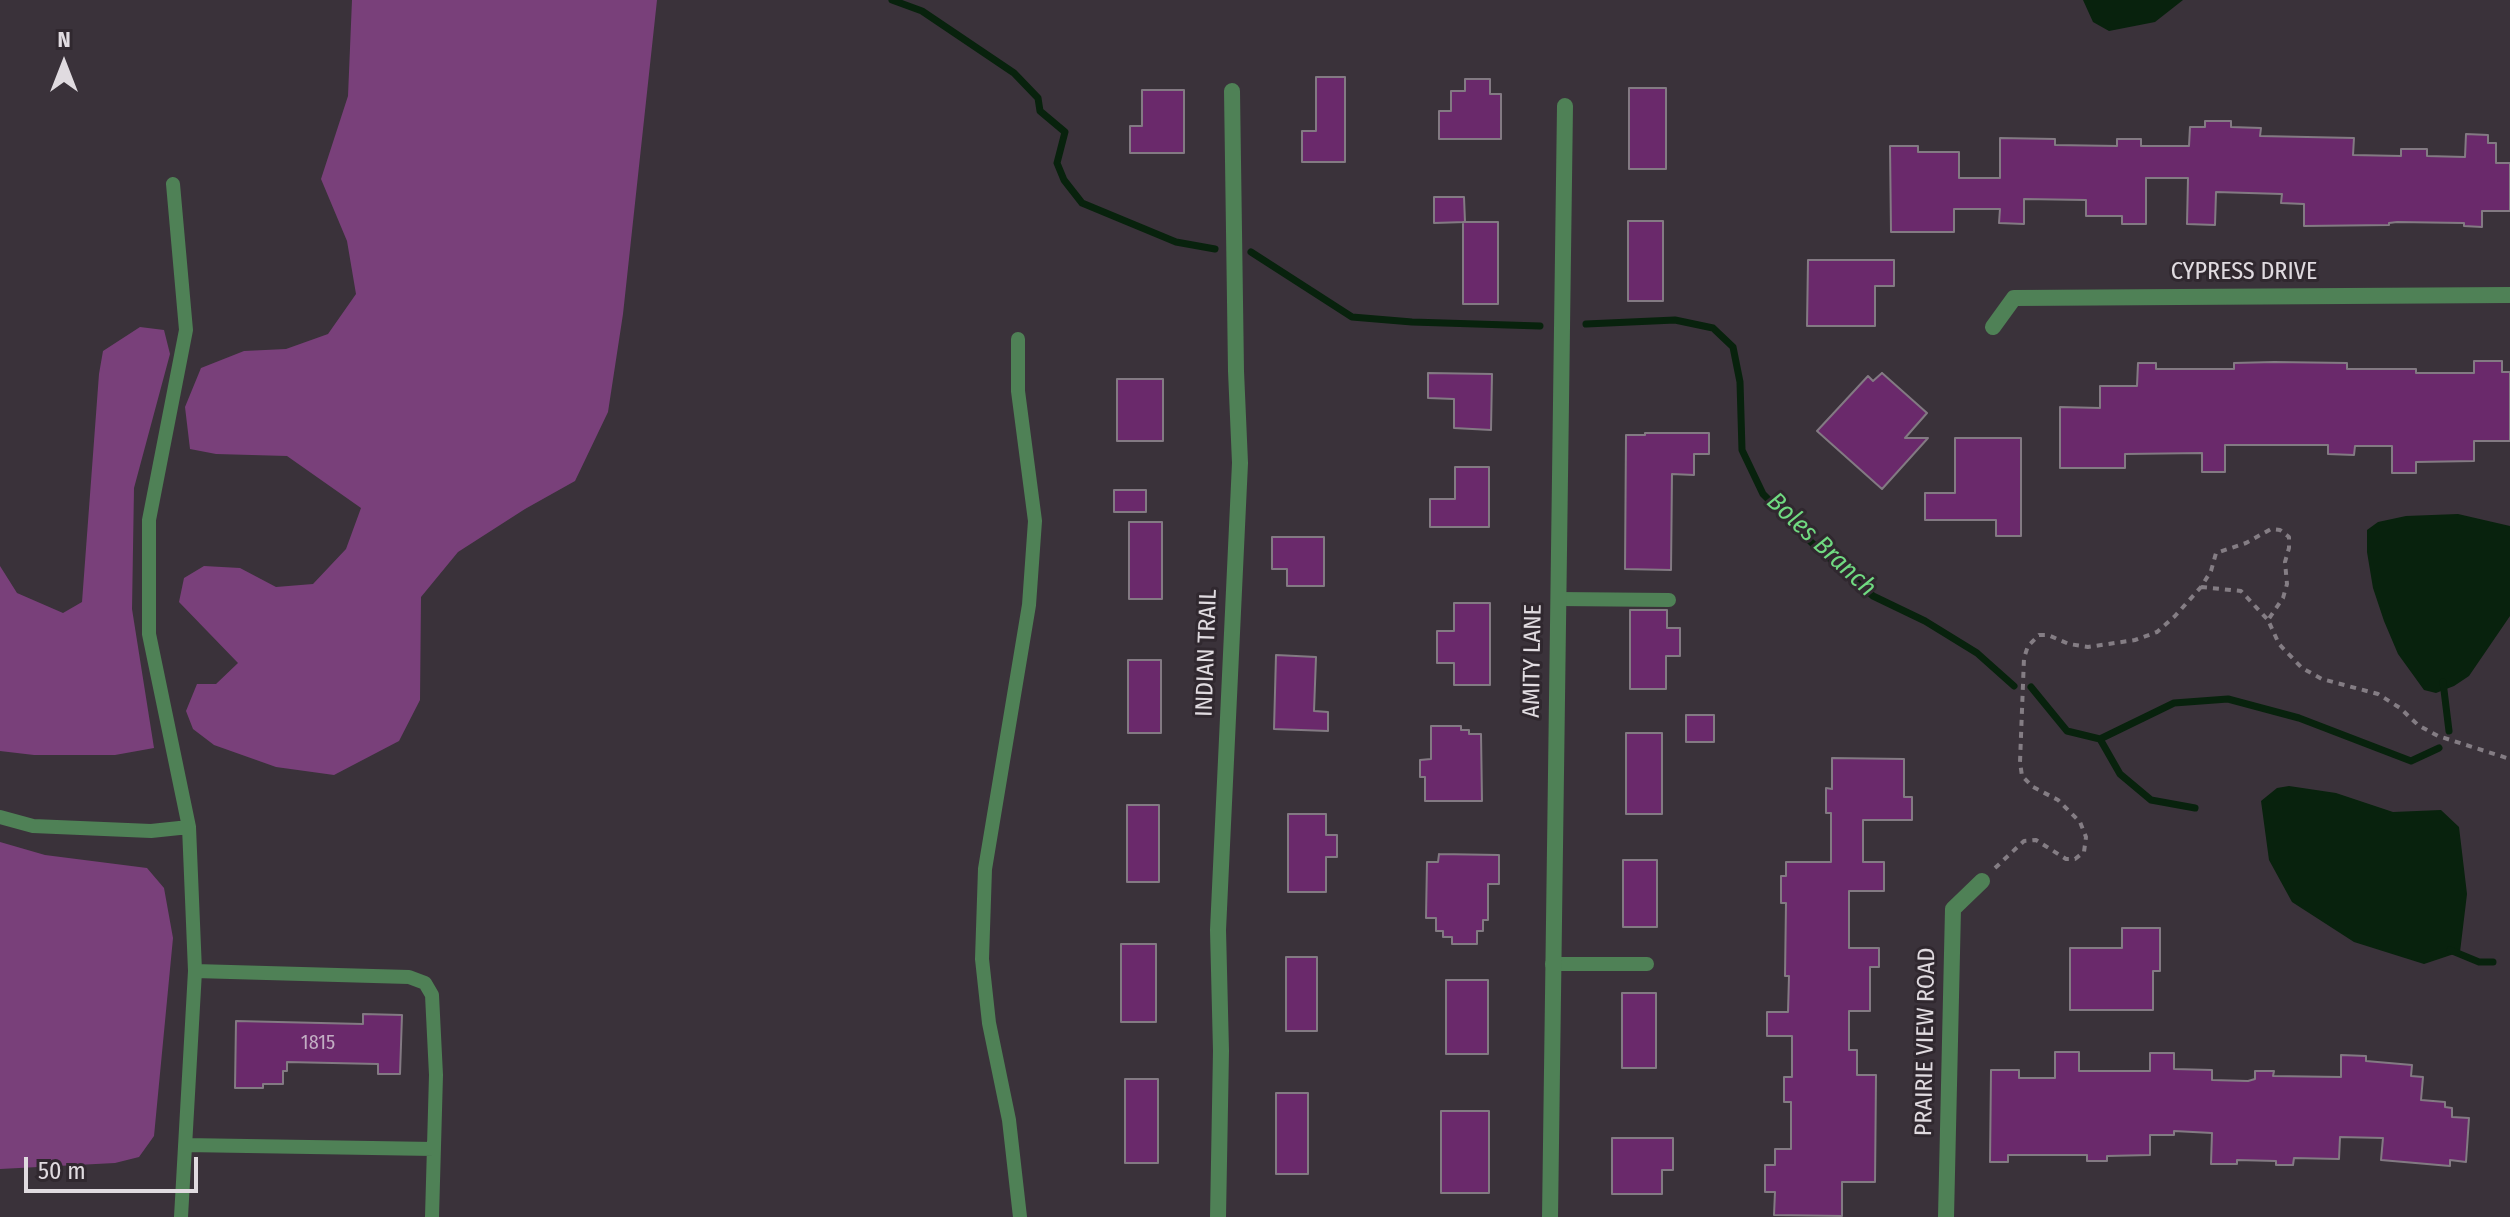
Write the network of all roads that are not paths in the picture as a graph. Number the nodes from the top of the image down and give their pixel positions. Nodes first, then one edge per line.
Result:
1 (1232, 91) dead end
2 (1565, 106) dead end
3 (173, 184) dead end
4 (2510, 295) edge
5 (1993, 327) dead end
6 (1018, 339) dead end
7 (1558, 599) junction
8 (1669, 600) dead end
9 (0, 817) edge
10 (189, 827) junction
11 (1982, 881) road end
12 (1552, 964) junction
13 (1647, 964) dead end
14 (195, 971) junction
15 (185, 1145) junction
16 (434, 1149) junction
17 (181, 1217) edge
18 (432, 1217) edge
19 (1020, 1217) edge
20 (1218, 1217) edge
21 (1550, 1217) edge
22 (1946, 1217) edge

1 - 20 street, INDIAN TRAIL
2 - 7 street, AMITY LANE
3 - 10 lane
4 - 5 street, CYPRESS DRIVE
6 - 19 lane
7 - 8 lane
7 - 12 street, AMITY LANE
9 - 10 lane
10 - 14 lane
11 - 22 street, PRAIRIE VIEW ROAD
12 - 13 lane
12 - 21 street, AMITY LANE
14 - 15 lane
14 - 16 lane
15 - 16 lane
15 - 17 lane
16 - 18 lane

